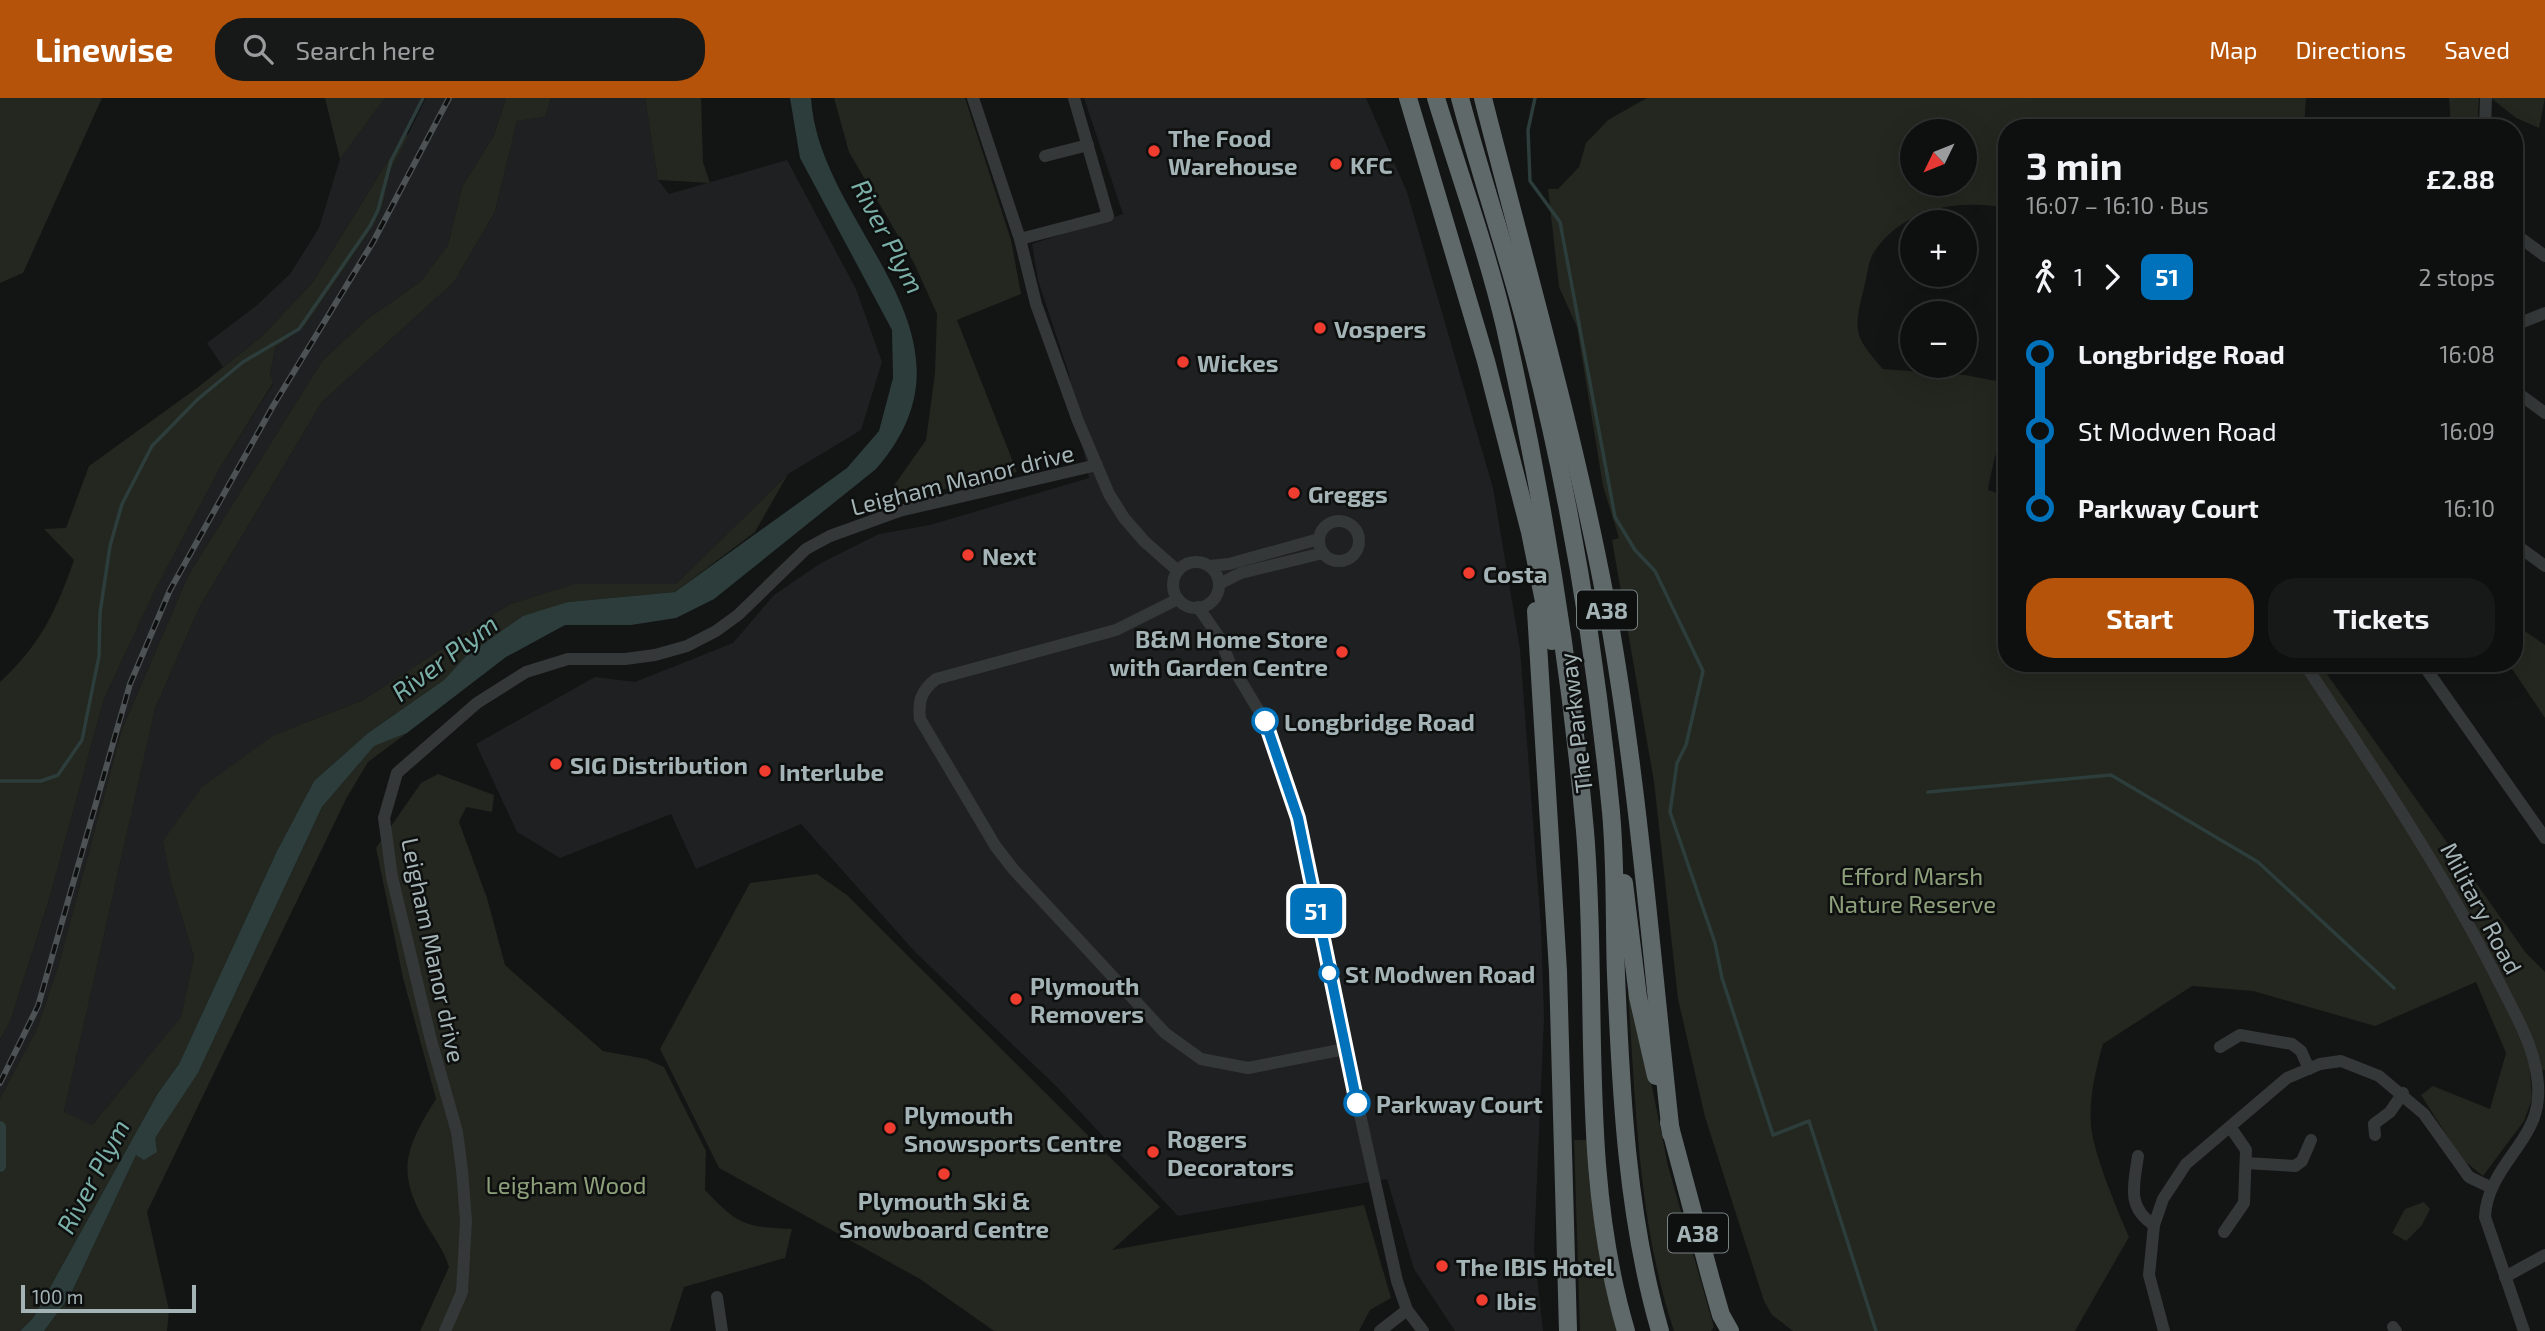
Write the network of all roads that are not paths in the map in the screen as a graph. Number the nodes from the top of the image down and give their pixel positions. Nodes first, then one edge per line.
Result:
1 (973, 98) edge
2 (1074, 98) edge
3 (1395, 98) edge
4 (1408, 98) edge
5 (1436, 98) edge
6 (1460, 98) edge
7 (1483, 98) edge
8 (2486, 98) edge
9 (2485, 119) edge
10 (1088, 145) junction
11 (1045, 156) dead end
12 (1442, 215) junction
13 (1020, 239) junction
14 (2523, 240) edge
15 (2545, 256) edge
16 (2545, 313) edge
17 (2523, 322) edge
18 (2523, 397) edge
19 (2545, 413) edge
20 (1097, 466) junction
21 (1530, 532) junction
22 (1319, 539) junction
23 (2523, 550) edge
24 (1323, 553) junction
25 (1209, 566) junction
26 (2545, 566) edge
27 (1178, 570) junction
28 (1219, 584) junction
29 (1178, 598) junction
30 (1215, 598) junction
31 (1198, 607) junction
32 (1219, 637) junction
33 (2310, 672) edge
34 (2429, 672) edge
35 (1611, 815) junction
36 (2545, 838) edge
37 (1590, 968) junction
38 (2220, 1047) dead end
39 (1345, 1049) junction
40 (2309, 1069) junction
41 (2403, 1093) junction
42 (2231, 1128) junction
43 (1671, 1134) junction
44 (2375, 1135) dead end
45 (2311, 1140) dead end
46 (2138, 1156) dead end
47 (2246, 1163) junction
48 (2490, 1187) junction
49 (2154, 1224) junction
50 (2224, 1232) dead end
51 (2545, 1255) edge
52 (2505, 1277) junction
53 (717, 1297) dead end
54 (1407, 1310) junction
55 (445, 1331) edge
56 (722, 1331) edge
57 (1380, 1331) edge
58 (1423, 1331) edge
59 (1568, 1331) edge
60 (1626, 1331) edge
61 (1660, 1331) edge
62 (1730, 1331) edge
63 (2164, 1331) edge
64 (2524, 1331) edge

1 - 13 street
2 - 10 street
3 - 12 highway, A38
4 - 12 highway, A38
5 - 37 highway, The Parkway / A38
6 - 35 highway, The Parkway / A38
7 - 43 highway, A38
8 - 9 street
10 - 11 street
10 - 13 street
12 - 21 highway, A38
13 - 20 street
14 - 15 street
16 - 17 street
18 - 19 street
20 - 27 street
20 - 55 street, Leigham Manor drive
21 - 37 highway, A38
21 - 59 highway, A38
22 - 24 street
22 - 24 street
22 - 25 street
23 - 26 street
24 - 28 street
25 - 27 street
25 - 28 street
27 - 29 street
28 - 30 street
29 - 31 street
29 - 39 street
30 - 31 street
30 - 32 street
31 - 32 street
32 - 39 street
33 - 48 street, Military Road
34 - 36 street
35 - 43 highway, A38
35 - 61 highway, The Parkway / A38
37 - 60 highway, The Parkway / A38
38 - 40 street
39 - 54 street
40 - 41 street
40 - 42 street
41 - 44 street
41 - 48 street
42 - 47 street
42 - 49 street
43 - 62 highway, A38
45 - 47 street
46 - 49 street
47 - 50 street
48 - 52 street
49 - 63 street
51 - 52 street
52 - 64 street
53 - 56 street
54 - 57 street
54 - 58 street

